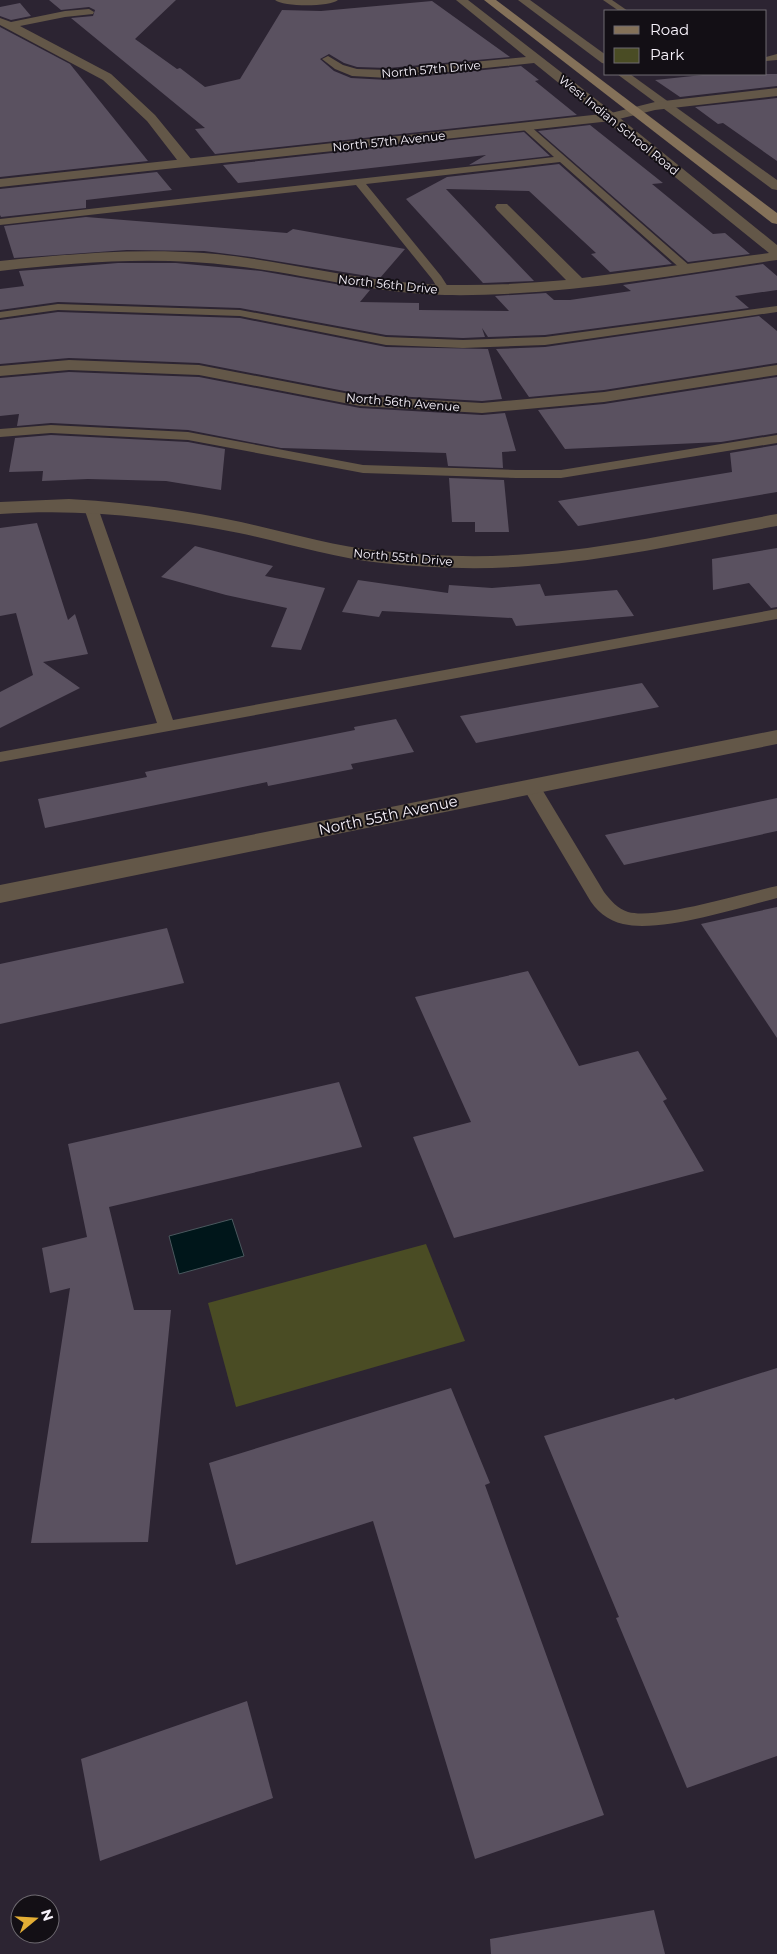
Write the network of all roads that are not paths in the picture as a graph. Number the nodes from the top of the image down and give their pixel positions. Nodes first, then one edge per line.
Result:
1 (280, 0) edge
2 (333, 0) edge
3 (461, 0) edge
4 (489, 0) edge
5 (524, 0) edge
6 (607, 0) edge
7 (622, 10) edge
8 (89, 12) dead end
9 (5, 23) edge
10 (604, 46) edge
11 (587, 48) junction
12 (537, 59) junction
13 (328, 60) dead end
14 (604, 60) edge
15 (625, 75) edge
16 (777, 92) edge
17 (666, 104) junction
18 (633, 111) junction
19 (611, 117) junction
20 (526, 127) junction
21 (562, 159) junction
22 (186, 162) junction
23 (777, 168) edge
24 (755, 170) junction
25 (359, 182) junction
26 (0, 183) edge
27 (777, 186) edge
28 (502, 207) dead end
29 (777, 220) edge
30 (0, 222) edge
31 (777, 252) edge
32 (777, 256) edge
33 (0, 266) edge
34 (686, 268) junction
35 (578, 283) junction
36 (444, 290) junction
37 (777, 309) edge
38 (0, 315) edge
39 (777, 370) edge
40 (0, 371) edge
41 (0, 433) edge
42 (777, 439) edge
43 (90, 506) junction
44 (0, 508) edge
45 (777, 520) edge
46 (777, 614) edge
47 (167, 726) junction
48 (777, 737) edge
49 (0, 757) edge
50 (531, 786) junction
51 (777, 892) edge
52 (0, 894) edge

1 - 2 street
3 - 12 street, West Indian School Road
4 - 18 main road, West Indian School Road
5 - 11 street
6 - 7 lane
8 - 9 street
9 - 22 street
10 - 11 street
11 - 14 street
12 - 13 street, North 57th Drive
12 - 19 street, West Indian School Road
15 - 17 street
16 - 17 street, North 57th Avenue
17 - 18 street, North 57th Avenue
17 - 24 street
18 - 19 street, North 57th Avenue
18 - 29 main road, West Indian School Road
19 - 20 street, North 57th Avenue
19 - 31 street, West Indian School Road
20 - 21 lane
20 - 22 street, North 57th Avenue
21 - 25 lane
21 - 34 lane
22 - 26 street, North 57th Avenue
23 - 24 street
24 - 27 street
25 - 30 lane
25 - 36 lane
28 - 35 street
32 - 34 street, North 56th Drive
33 - 36 street, North 56th Drive
34 - 35 street, North 56th Drive
35 - 36 street, North 56th Drive
37 - 38 lane
39 - 40 street, North 56th Avenue
41 - 42 lane
43 - 44 street, North 55th Drive
43 - 45 street, North 55th Drive
43 - 47 lane
46 - 47 lane
47 - 49 lane
48 - 50 street, North 55th Avenue
50 - 51 lane
50 - 52 street, North 55th Avenue

